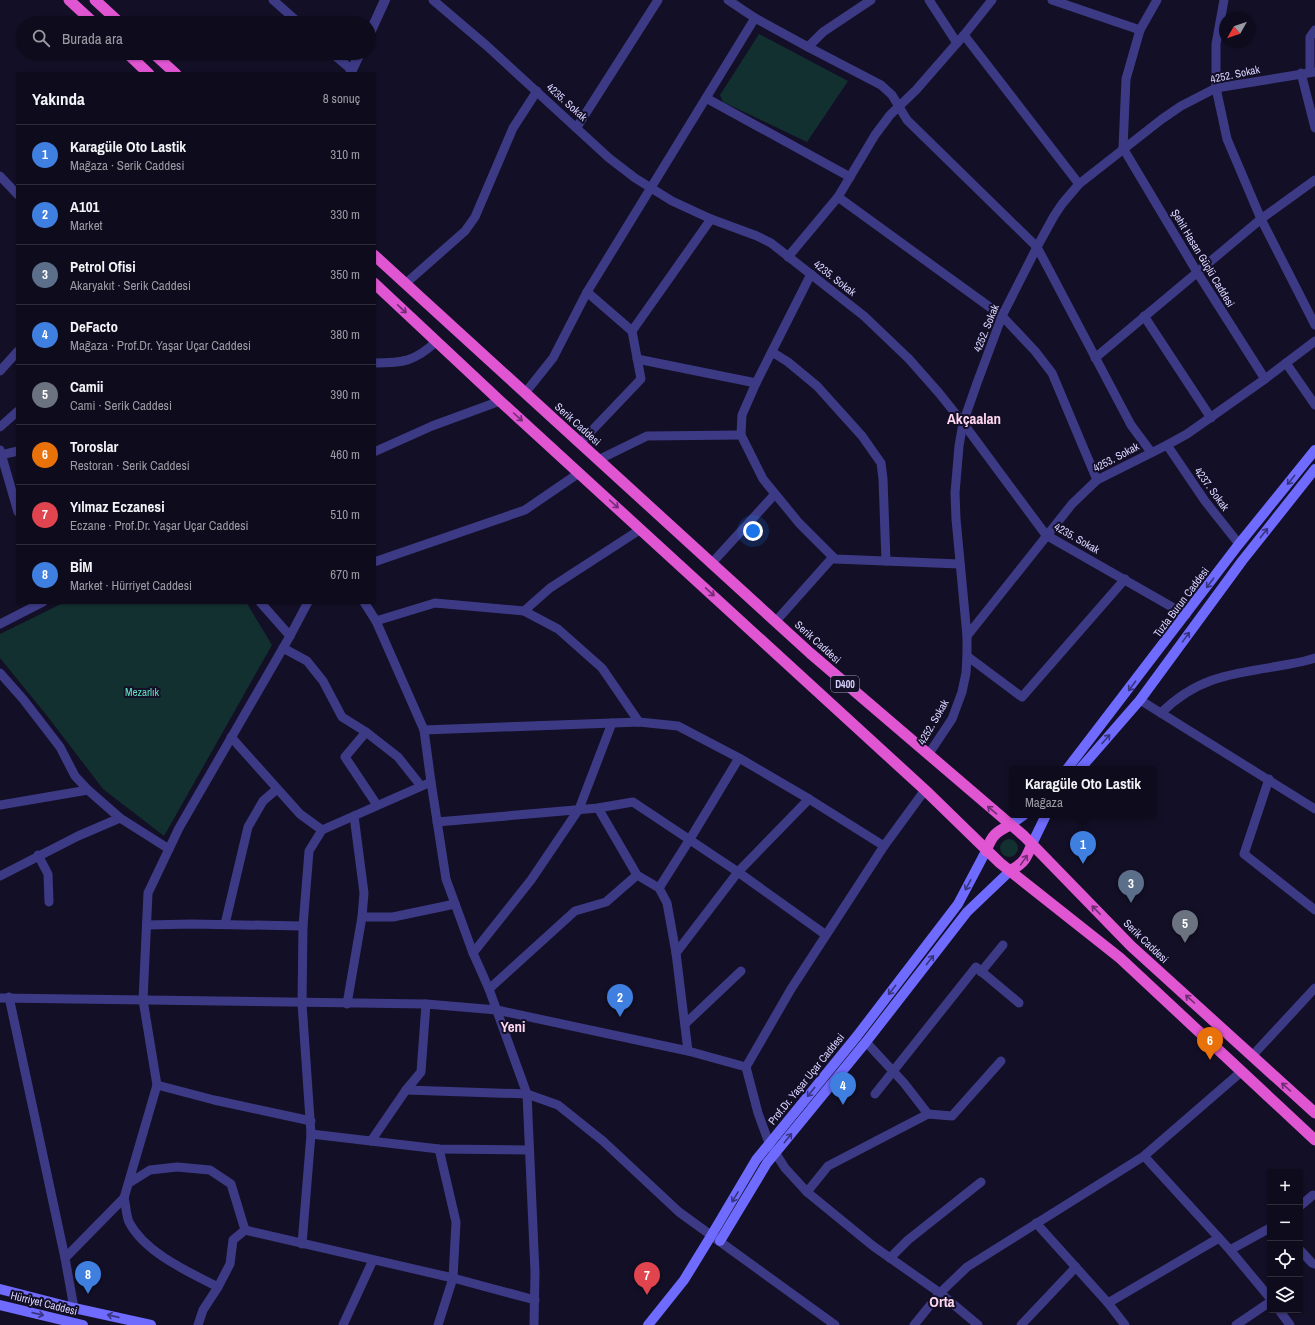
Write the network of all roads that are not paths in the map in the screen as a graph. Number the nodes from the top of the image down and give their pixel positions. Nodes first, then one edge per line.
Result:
1 (69, 0) edge
2 (95, 0) edge
3 (273, 0) edge
4 (385, 0) edge
5 (433, 0) edge
6 (658, 0) edge
7 (728, 0) edge
8 (871, 0) edge
9 (929, 0) edge
10 (992, 0) edge
11 (1052, 0) edge
12 (1157, 0) edge
13 (1224, 0) edge
14 (86, 16) edge
15 (112, 16) edge
16 (291, 16) edge
17 (755, 18) junction
18 (376, 20) edge
19 (1140, 30) junction
20 (1315, 30) edge
21 (964, 35) junction
22 (957, 43) junction
23 (808, 47) junction
24 (134, 60) edge
25 (161, 60) edge
26 (339, 60) edge
27 (357, 60) edge
28 (147, 72) edge
29 (174, 72) edge
30 (351, 72) edge
31 (1309, 72) edge
32 (1216, 88) junction
33 (536, 90) junction
34 (706, 98) junction
35 (898, 107) junction
36 (577, 127) junction
37 (1315, 128) edge
38 (1123, 148) junction
39 (0, 176) edge
40 (850, 177) junction
41 (1315, 180) edge
42 (1079, 184) junction
43 (650, 188) junction
44 (16, 193) edge
45 (838, 197) junction
46 (711, 219) junction
47 (1261, 219) junction
48 (1037, 247) junction
49 (788, 257) junction
50 (376, 258) edge
51 (1197, 272) junction
52 (811, 274) junction
53 (376, 284) edge
54 (405, 284) junction
55 (587, 292) junction
56 (1002, 316) junction
57 (1144, 316) junction
58 (1315, 324) edge
59 (632, 330) junction
60 (437, 341) junction
61 (1315, 341) edge
62 (772, 352) junction
63 (16, 353) edge
64 (1096, 358) junction
65 (637, 359) junction
66 (376, 363) edge
67 (1286, 363) junction
68 (0, 371) edge
69 (1265, 379) junction
70 (756, 383) junction
71 (525, 393) junction
72 (500, 401) junction
73 (1315, 405) edge
74 (16, 413) edge
75 (1211, 418) junction
76 (963, 423) junction
77 (0, 427) edge
78 (741, 435) junction
79 (580, 443) junction
80 (1167, 445) junction
81 (1315, 450) edge
82 (16, 451) edge
83 (376, 451) edge
84 (1151, 452) junction
85 (1, 453) edge
86 (598, 460) junction
87 (1315, 469) edge
88 (579, 473) junction
89 (1097, 480) junction
90 (775, 494) junction
91 (16, 505) edge
92 (641, 529) junction
93 (1046, 535) junction
94 (1239, 544) junction
95 (833, 557) junction
96 (376, 561) edge
97 (886, 561) junction
98 (711, 564) junction
99 (960, 564) junction
100 (1125, 580) junction
101 (36, 604) edge
102 (262, 604) edge
103 (307, 604) edge
104 (365, 604) edge
105 (524, 611) junction
106 (1186, 615) junction
107 (376, 621) junction
108 (776, 621) junction
109 (0, 624) edge
110 (290, 636) junction
111 (966, 636) junction
112 (283, 648) junction
113 (967, 656) junction
114 (1315, 658) edge
115 (0, 673) edge
116 (1140, 700) junction
117 (1161, 713) junction
118 (639, 722) junction
119 (612, 723) junction
120 (424, 730) junction
121 (366, 732) junction
122 (232, 737) junction
123 (928, 755) junction
124 (739, 758) junction
125 (1069, 766) edge
126 (1083, 766) edge
127 (1269, 780) junction
128 (431, 782) junction
129 (421, 786) junction
130 (278, 789) junction
131 (88, 790) junction
132 (925, 790) junction
133 (809, 799) junction
134 (0, 805) edge
135 (377, 806) junction
136 (598, 808) junction
137 (579, 809) junction
138 (1315, 809) edge
139 (354, 816) junction
140 (120, 818) junction
141 (1020, 818) edge
142 (1045, 818) edge
143 (437, 822) junction
144 (1010, 825) junction
145 (322, 830) junction
146 (690, 839) junction
147 (1032, 844) junction
148 (884, 846) junction
149 (169, 849) junction
150 (986, 851) junction
151 (38, 855) junction
152 (1010, 871) junction
153 (738, 872) junction
154 (637, 875) junction
155 (0, 876) edge
156 (659, 888) junction
157 (49, 902) dead end
158 (455, 904) junction
159 (1315, 910) edge
160 (362, 917) junction
161 (225, 924) junction
162 (146, 925) junction
163 (303, 926) junction
164 (826, 934) junction
165 (1003, 945) dead end
166 (473, 953) junction
167 (676, 953) junction
168 (741, 971) dead end
169 (981, 972) junction
170 (489, 989) junction
171 (1313, 994) edge
172 (4, 997) edge
173 (143, 1000) junction
174 (302, 1003) junction
175 (1019, 1003) dead end
176 (347, 1004) junction
177 (426, 1004) junction
178 (497, 1010) junction
179 (685, 1024) junction
180 (866, 1042) junction
181 (688, 1051) junction
182 (1252, 1056) junction
183 (1001, 1061) dead end
184 (746, 1067) junction
185 (893, 1071) junction
186 (1241, 1072) junction
187 (157, 1085) junction
188 (406, 1090) junction
189 (527, 1094) junction
190 (875, 1094) dead end
191 (1315, 1113) edge
192 (928, 1114) junction
193 (310, 1121) junction
194 (311, 1134) junction
195 (1315, 1140) edge
196 (372, 1141) junction
197 (769, 1143) junction
198 (439, 1149) junction
199 (530, 1150) junction
200 (775, 1154) junction
201 (1144, 1156) junction
202 (981, 1182) dead end
203 (129, 1183) junction
204 (806, 1192) junction
205 (1313, 1195) dead end
206 (124, 1198) junction
207 (1301, 1205) edge
208 (1036, 1223) junction
209 (244, 1230) junction
210 (1267, 1230) edge
211 (716, 1238) junction
212 (1219, 1238) junction
213 (302, 1244) junction
214 (1230, 1250) junction
215 (1303, 1253) edge
216 (65, 1258) junction
217 (890, 1258) junction
218 (373, 1260) junction
219 (1315, 1264) edge
220 (1076, 1267) junction
221 (453, 1278) junction
222 (218, 1287) junction
223 (0, 1289) edge
224 (940, 1293) junction
225 (1267, 1294) edge
226 (535, 1300) junction
227 (1108, 1303) junction
228 (1267, 1304) edge
229 (0, 1305) edge
230 (74, 1308) junction
231 (1281, 1313) edge
232 (83, 1325) edge
233 (151, 1325) edge
234 (198, 1325) edge
235 (343, 1325) edge
236 (438, 1325) edge
237 (534, 1325) edge
238 (648, 1325) edge
239 (835, 1325) edge
240 (914, 1325) edge
241 (978, 1325) edge
242 (1021, 1325) edge
243 (1125, 1325) edge
244 (1236, 1325) edge
245 (1290, 1325) edge

1 - 14 highway
2 - 15 highway
3 - 16 street
4 - 18 street
5 - 33 street, 4235. Sokak
6 - 36 street
7 - 17 street
8 - 23 street
9 - 22 street
10 - 21 street
11 - 19 street
12 - 19 street
13 - 32 street
17 - 23 street
17 - 34 street
19 - 38 street
20 - 31 street
21 - 22 street
21 - 42 street
22 - 35 street
23 - 35 street
24 - 28 highway
25 - 29 highway
26 - 30 street
27 - 30 street
31 - 32 street, 4252. Sokak
31 - 37 street
32 - 38 street, 4252. Sokak
32 - 47 street
33 - 36 street, 4235. Sokak
33 - 54 street
34 - 40 street
34 - 43 street
35 - 40 street
35 - 48 street
36 - 43 street, 4235. Sokak
38 - 42 street, 4252. Sokak
38 - 51 street, Şehit Hasan Güçlü Caddesi
39 - 44 street
40 - 45 street
41 - 47 street
42 - 48 street, 4252. Sokak
43 - 46 street, 4235. Sokak
43 - 55 street
45 - 49 street
45 - 56 street
46 - 49 street, 4235. Sokak
46 - 59 street
47 - 51 street
47 - 58 street
48 - 56 street, 4252. Sokak
48 - 64 street
49 - 52 street, 4235. Sokak
50 - 54 highway, Serik Caddesi / D400
51 - 57 street
51 - 69 street, Şehit Hasan Güçlü Caddesi
52 - 62 street
52 - 76 street, 4235. Sokak
53 -> 60 highway, D400
54 - 71 highway, Serik Caddesi / D400
55 - 59 street
55 - 71 street
56 - 76 street, 4252. Sokak
56 - 89 street
57 - 64 street
57 - 75 street
59 - 65 street
60 - 66 street
60 - 72 highway, D400
61 - 67 street, 4253. Sokak
62 - 70 street
62 - 97 street
63 - 68 street
64 - 84 street
65 - 70 street
65 - 79 street
67 - 69 street, 4253. Sokak
67 - 73 street
69 - 75 street, 4253. Sokak
70 - 78 street
71 - 79 highway, Serik Caddesi / D400
72 - 83 street
72 -> 88 highway, D400
74 - 77 street
75 - 80 street, 4253. Sokak
76 - 93 street, 4235. Sokak
76 - 99 street, 4252. Sokak
78 - 86 street
78 - 90 street
79 - 86 highway, Serik Caddesi / D400
80 - 84 street, 4253. Sokak
80 - 94 street, 4237. Sokak
81 -> 94 main road, Tuzla Burun Caddesi
82 - 85 street
84 - 89 street, 4253. Sokak
85 - 91 street
86 - 98 highway, Serik Caddesi / D400
116 -> 87 main road
88 -> 92 highway, D400
88 - 96 street
89 - 93 street, 4253. Sokak
90 - 95 street
90 - 98 street
92 - 105 street
92 -> 132 highway, D400
93 - 100 street, 4235. Sokak
93 - 111 street, 4253. Sokak
94 -> 106 main road, Tuzla Burun Caddesi
95 - 97 street
95 - 108 street
97 - 99 street
98 - 108 highway, Serik Caddesi / D400
99 - 111 street, 4252. Sokak
100 - 106 street, 4235. Sokak
100 - 113 street
101 - 109 street
102 - 110 street
103 - 110 street
104 - 107 street
105 - 107 street
105 - 118 street
106 -> 125 main road, Tuzla Burun Caddesi
107 - 120 street
108 - 123 highway, Serik Caddesi / D400
110 - 112 street
111 - 113 street, 4252. Sokak
112 - 121 street
112 - 122 street
113 - 123 street, 4252. Sokak
114 - 117 street
115 - 131 street
116 - 117 street
126 -> 116 main road
117 - 127 street
118 - 119 street
118 - 124 street
119 - 120 street
119 - 137 street
120 - 128 street
121 - 129 street
121 - 135 street
122 - 130 street
122 - 149 street
144 -> 123 highway, Serik Caddesi / D400
124 - 133 street
124 - 146 street
127 - 138 street
127 - 159 street
128 - 129 street
128 - 143 street
129 - 135 street
130 - 145 street
130 - 161 street
131 - 134 street
131 - 140 street
132 - 148 street
132 - 150 highway, D400
133 - 148 street
133 - 153 street
135 - 139 street
136 - 137 street
136 - 146 street
136 - 154 street
137 - 143 street
137 - 166 street
139 - 145 street
139 - 160 street
140 - 149 street
140 - 151 street
141 - 144 main road
142 - 147 main road
143 - 158 street
144 - 147 highway, Serik Caddesi / D400
144 - 150 highway
145 - 163 street
146 - 153 street
146 - 156 street
152 -> 147 highway
182 -> 147 highway, Serik Caddesi / D400
148 - 164 street
149 - 162 street
150 - 152 highway, D400
150 -> 197 main road, Prof.Dr. Yaşar Uçar Caddesi
151 - 155 street
151 - 157 street
180 -> 152 main road
152 - 186 highway, D400
153 - 164 street
153 - 167 street
154 - 156 street
154 - 170 street
156 - 167 street
158 - 160 street
158 - 166 street
160 - 176 street
161 - 162 street
161 - 163 street
162 - 173 street
163 - 174 street
164 - 184 street
165 - 169 street
166 - 170 street
167 - 179 street
168 - 179 street
169 - 175 street
169 - 185 street
170 - 178 street
171 - 182 street
172 - 173 street
172 - 216 street
173 - 174 street
173 - 187 street
174 - 176 street
174 - 193 street
176 - 177 street
177 - 178 street
177 - 188 street
178 - 181 street
178 - 189 street
179 - 181 street
180 - 185 street
200 -> 180 main road
181 - 184 street
191 -> 182 highway, Serik Caddesi / D400
183 - 192 street
184 - 197 street
185 - 190 street
185 - 192 street
186 - 195 highway, D400
186 - 201 street
187 - 193 street
187 - 203 street
188 - 189 street
188 - 196 street
189 - 199 street
189 - 211 street
192 - 204 street
193 - 194 street
194 - 196 street
194 - 213 street
196 - 198 street
197 - 200 street
197 -> 211 main road, Prof.Dr. Yaşar Uçar Caddesi
198 - 199 street
198 - 221 street
199 - 226 street
200 - 204 street
200 - 211 main road
201 - 208 street
201 - 212 street
202 - 217 street
203 - 206 street
203 - 209 street
204 - 217 street
205 - 207 street
206 - 216 street
206 - 222 street
208 - 220 street
208 - 224 street
209 - 213 street
209 - 222 street
210 - 214 street
211 - 238 main road, Prof.Dr. Yaşar Uçar Caddesi
211 - 239 street
212 - 214 street
212 - 227 street
213 - 218 street
214 - 225 street
215 - 219 street
216 - 230 street
217 - 224 street
218 - 221 street
218 - 235 street
220 - 227 street
220 - 242 street
221 - 226 street
221 - 236 street
222 - 234 street
223 - 230 main road
224 - 240 street
224 - 241 street
226 - 237 street
227 - 243 street
228 - 244 street
229 -> 232 main road, Hürriyet Caddesi
233 -> 230 main road
231 - 245 street

